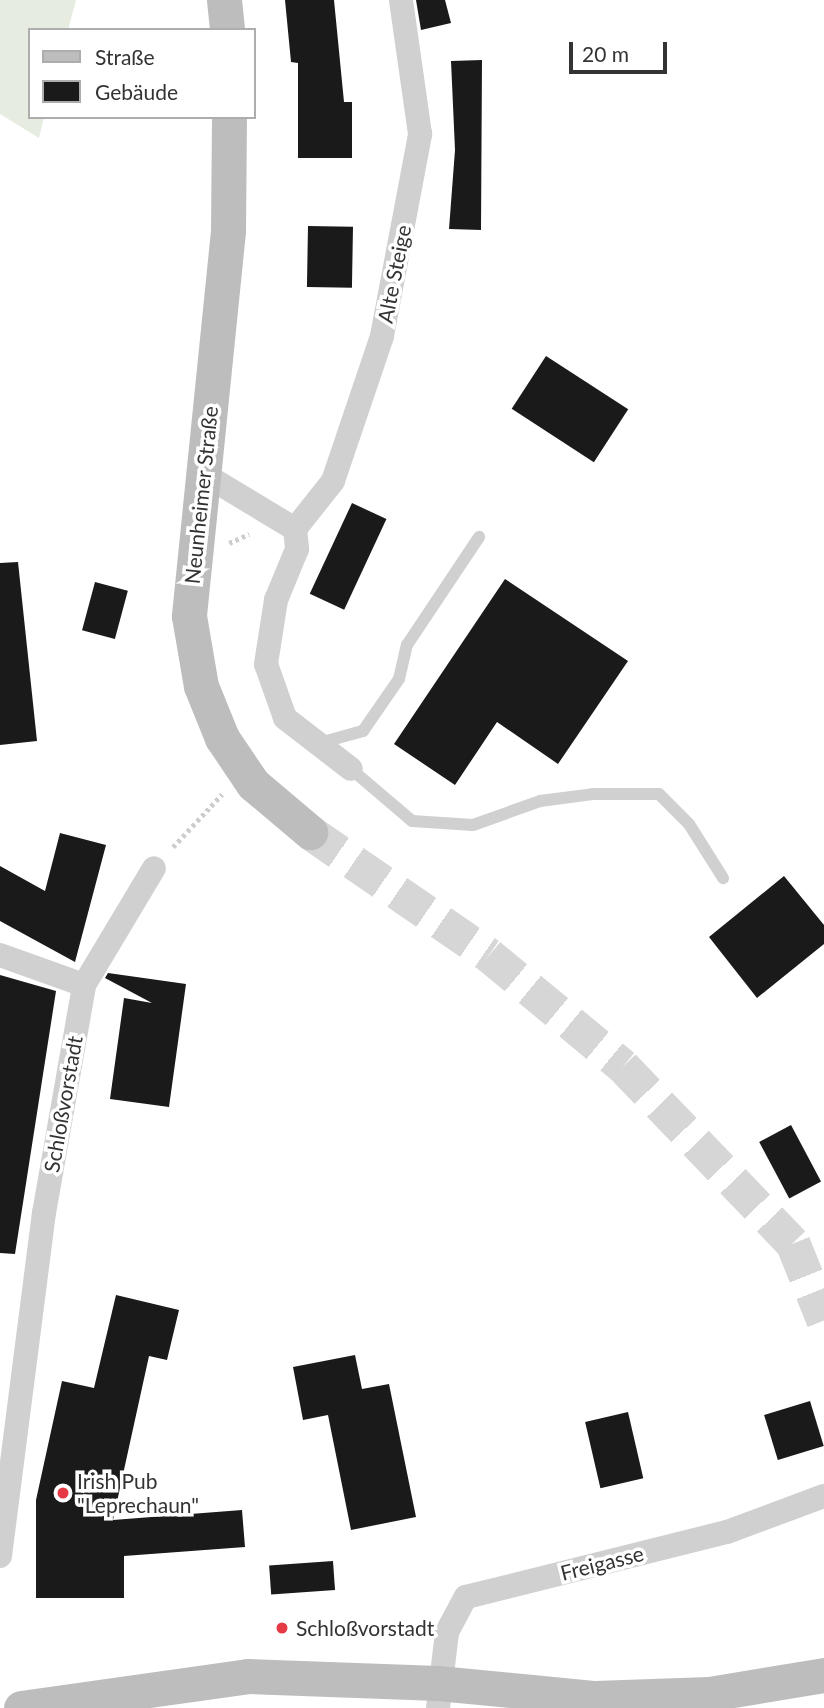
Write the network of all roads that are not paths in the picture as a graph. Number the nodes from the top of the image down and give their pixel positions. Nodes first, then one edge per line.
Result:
1 (224, 0) edge
2 (401, 0) edge
3 (226, 28) edge
4 (229, 119) edge
5 (202, 473) junction
6 (286, 522) junction
7 (479, 537) dead end
8 (316, 744) junction
9 (351, 769) joint
10 (310, 832) tunnel mouth
11 (154, 868) road end
12 (723, 878) dead end
13 (0, 955) edge
14 (84, 985) junction
15 (824, 1496) edge
16 (0, 1556) edge
17 (824, 1675) edge
18 (438, 1696) edge
19 (21, 1708) edge

1 - 3 street
2 - 6 street, Alte Steige
4 - 5 street, Neunheimer Straße
5 - 6 street
5 - 10 street, Neunheimer Straße
6 - 8 street
7 - 8 lane
8 - 9 street
9 - 12 lane
11 - 14 street, Schloßvorstadt
13 - 14 street
14 - 16 street, Schloßvorstadt
15 - 18 street, Freigasse
17 - 18 street
18 - 19 street

